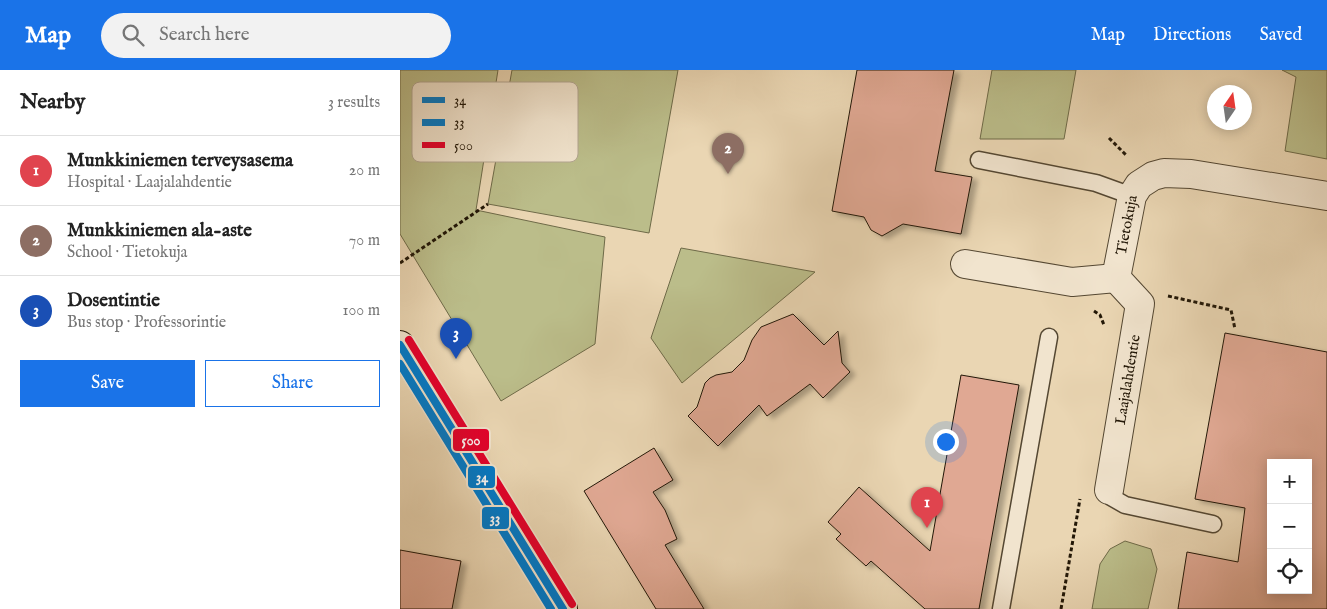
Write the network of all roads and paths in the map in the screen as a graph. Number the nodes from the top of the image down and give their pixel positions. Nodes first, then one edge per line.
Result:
1 (1109, 138) dead end
2 (1126, 155) dead end
3 (979, 160) dead end
4 (1132, 196) junction
5 (1327, 196) edge
6 (488, 204) dead end
7 (400, 263) edge
8 (965, 264) dead end
9 (1116, 278) junction
10 (1140, 304) junction
11 (1086, 307) dead end
12 (1100, 315) junction
13 (1235, 329) dead end
14 (1106, 331) dead end
15 (1049, 337) dead end
16 (400, 345) edge
17 (1109, 490) joint
18 (1080, 496) dead end
19 (1214, 524) dead end
20 (563, 609) edge
21 (1001, 609) edge
22 (1061, 609) edge

1 - 2 path
3 - 4 lane
4 - 5 street, Tietokuja
4 - 9 street, Tietokuja
6 - 7 path
8 - 9 street
9 - 10 street
10 - 12 path
10 - 13 path
10 - 17 street, Laajalahdentie
11 - 12 path
12 - 14 path
15 - 21 lane
16 - 20 street
17 - 19 lane
18 - 22 path

